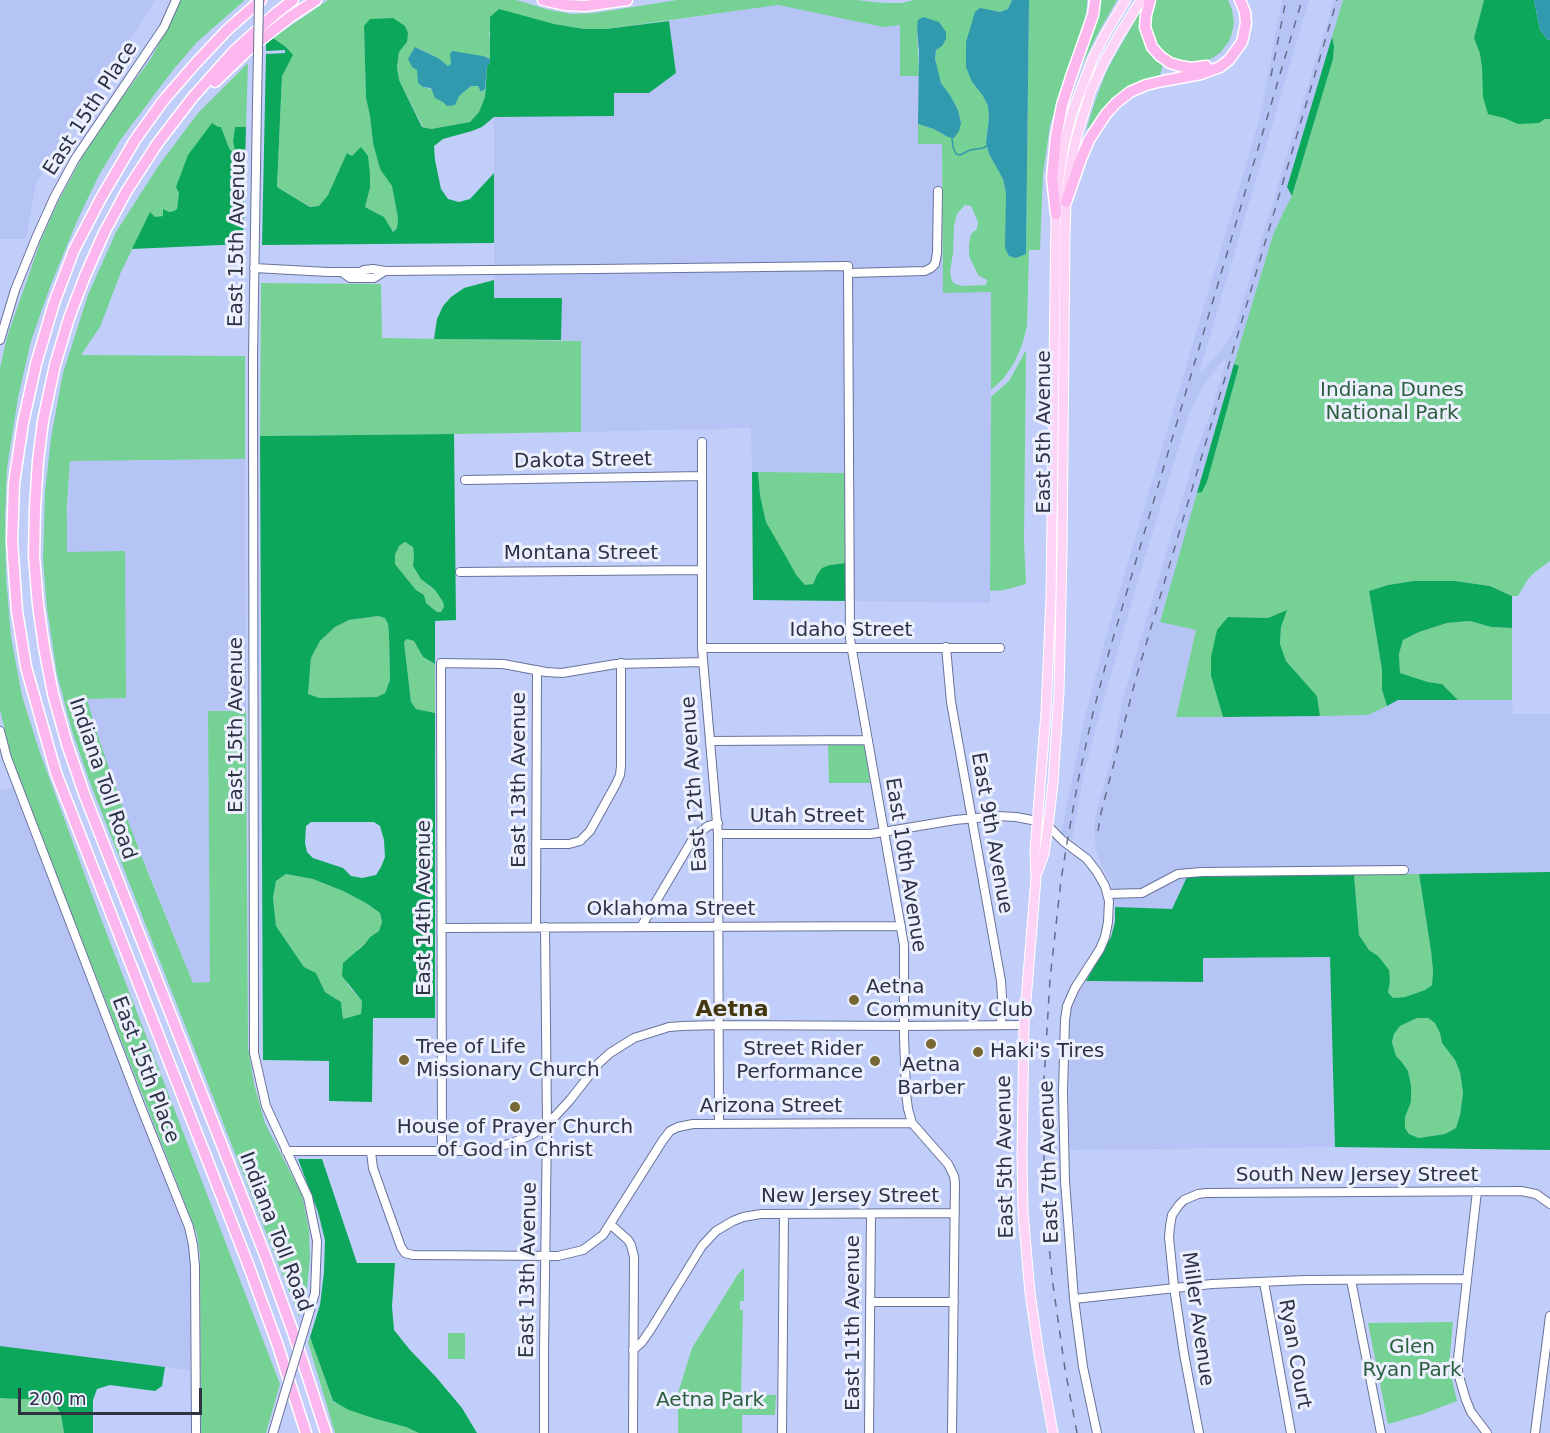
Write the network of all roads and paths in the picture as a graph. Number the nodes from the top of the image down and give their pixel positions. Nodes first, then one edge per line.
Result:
1 (176, 0) edge
2 (260, 0) edge
3 (293, 0) edge
4 (316, 0) edge
5 (544, 0) edge
6 (627, 0) edge
7 (1095, 0) edge
8 (1126, 0) edge
9 (1142, 0) edge
10 (1150, 0) edge
11 (1233, 0) edge
12 (1240, 0) edge
13 (193, 97) junction
14 (938, 191) dead end
15 (1066, 202) junction
16 (1056, 214) junction
17 (254, 268) junction
18 (342, 272) junction
19 (383, 272) junction
20 (848, 273) junction
21 (0, 340) edge
22 (702, 442) dead end
23 (702, 476) junction
24 (465, 480) dead end
25 (702, 570) junction
26 (460, 572) dead end
27 (946, 647) junction
28 (702, 648) junction
29 (852, 648) junction
30 (1000, 648) dead end
31 (703, 662) junction
32 (621, 663) junction
33 (537, 670) junction
34 (0, 731) edge
35 (867, 740) junction
36 (710, 741) junction
37 (972, 818) junction
38 (1037, 821) junction
39 (717, 823) junction
40 (1048, 826) junction
41 (883, 832) junction
42 (718, 834) junction
43 (536, 844) junction
44 (1404, 870) dead end
45 (1036, 878) junction
46 (1107, 894) junction
47 (901, 926) junction
48 (540, 927) junction
49 (641, 927) junction
50 (718, 927) junction
51 (442, 928) junction
52 (719, 1025) junction
53 (1001, 1025) junction
54 (1024, 1025) junction
55 (904, 1026) junction
56 (912, 1123) junction
57 (719, 1124) junction
58 (547, 1125) junction
59 (286, 1151) junction
60 (372, 1152) junction
61 (442, 1152) junction
62 (1477, 1191) junction
63 (1547, 1201) edge
64 (1175, 1210) joint
65 (955, 1213) junction
66 (784, 1214) junction
67 (871, 1214) junction
68 (610, 1224) junction
69 (545, 1256) junction
70 (1467, 1279) junction
71 (1351, 1280) junction
72 (1264, 1282) junction
73 (1174, 1287) junction
74 (1074, 1299) junction
75 (870, 1302) junction
76 (954, 1302) junction
77 (1550, 1316) edge
78 (633, 1350) junction
79 (196, 1433) edge
80 (273, 1433) edge
81 (306, 1433) edge
82 (326, 1433) edge
83 (544, 1433) edge
84 (633, 1433) edge
85 (782, 1433) edge
86 (869, 1433) edge
87 (952, 1433) edge
88 (1053, 1433) edge
89 (1097, 1433) edge
90 (1199, 1433) edge
91 (1291, 1433) edge
92 (1381, 1433) edge
93 (1487, 1433) edge
94 (1536, 1433) edge

1 - 21 street, East 15th Place
2 - 17 street, East 15th Avenue, bridge
2 - 81 highway, Indiana Toll Road
3 - 13 highway, Indiana Toll Road
4 - 13 highway
5 - 6 highway
7 - 16 highway
8 - 16 main road, East 5th Avenue
9 - 15 main road, East 5th Avenue
10 - 11 highway
12 - 15 highway
13 - 82 highway, Indiana Toll Road
14 - 20 street
15 - 40 main road, East 5th Avenue
16 - 38 main road, East 5th Avenue
17 - 18 street
17 - 59 street, East 15th Avenue
18 - 19 street
18 - 19 street
19 - 20 street
20 - 29 street, East 10th Avenue
22 - 23 street, East 12th Avenue
23 - 24 street, Dakota Street
23 - 25 street, East 12th Avenue
25 - 26 street, Montana Street
25 - 28 street, East 12th Avenue
27 - 29 street, Idaho Street
27 - 30 street, Idaho Street
27 - 37 street, East 9th Avenue
28 - 29 street, Idaho Street
28 - 31 street, East 12th Avenue
29 - 35 street, East 10th Avenue
31 - 32 street
31 - 36 street, East 12th Avenue
32 - 33 street
32 - 43 street
33 - 43 street, East 13th Avenue
33 - 51 street, East 14th Avenue
34 - 79 street, East 15th Place
35 - 36 street
35 - 41 street, East 10th Avenue
36 - 39 street, East 12th Avenue
37 - 38 street, Utah Street
37 - 41 street, Utah Street
37 - 53 street, East 9th Avenue
38 - 40 street, East 7th Avenue
38 - 45 main road, East 5th Avenue
39 - 42 street, East 12th Avenue
39 - 49 street
40 - 45 main road, East 5th Avenue
40 - 46 street, East 7th Avenue
41 - 42 street, Utah Street
41 - 47 street, East 10th Avenue
42 - 50 street, East 12th Avenue
43 - 48 street, East 13th Avenue
44 - 46 street
45 - 54 main road, East 5th Avenue
46 - 74 street, East 7th Avenue
47 - 50 street, Oklahoma Street
47 - 55 street, East 10th Avenue
48 - 49 street, Oklahoma Street
48 - 51 street, Oklahoma Street
48 - 58 street, East 13th Avenue
49 - 50 street, Oklahoma Street
50 - 52 street, East 12th Avenue
51 - 61 street, East 14th Avenue
52 - 55 street
52 - 57 street, East 12th Avenue
52 - 58 street
53 - 54 street
53 - 55 street
54 - 88 main road, East 5th Avenue
55 - 56 street, East 10th Avenue
56 - 57 street, Arizona Street
56 - 65 street
57 - 68 street, Arizona Street
58 - 61 street
58 - 69 street, East 13th Avenue
59 - 60 street
59 - 80 street, East 15th Avenue, bridge
60 - 61 street
60 - 69 street, Arizona Street
62 - 63 street, South New Jersey Street
62 - 64 street, South New Jersey Street
62 - 70 street
64 - 73 street, Miller Avenue
65 - 67 street, New Jersey Street
65 - 76 street
66 - 67 street, New Jersey Street
66 - 78 street, New Jersey Street
66 - 85 street
67 - 75 street, East 11th Avenue
68 - 69 street, Arizona Street
68 - 78 street
69 - 83 street, East 13th Avenue
70 - 71 street
70 - 93 street
71 - 72 street
71 - 92 street
72 - 73 street
72 - 91 street, Ryan Court
73 - 74 street
73 - 90 street, Miller Avenue
74 - 89 street, East 7th Avenue
75 - 76 street
75 - 86 street, East 11th Avenue
76 - 87 street
77 - 94 street
78 - 84 street

